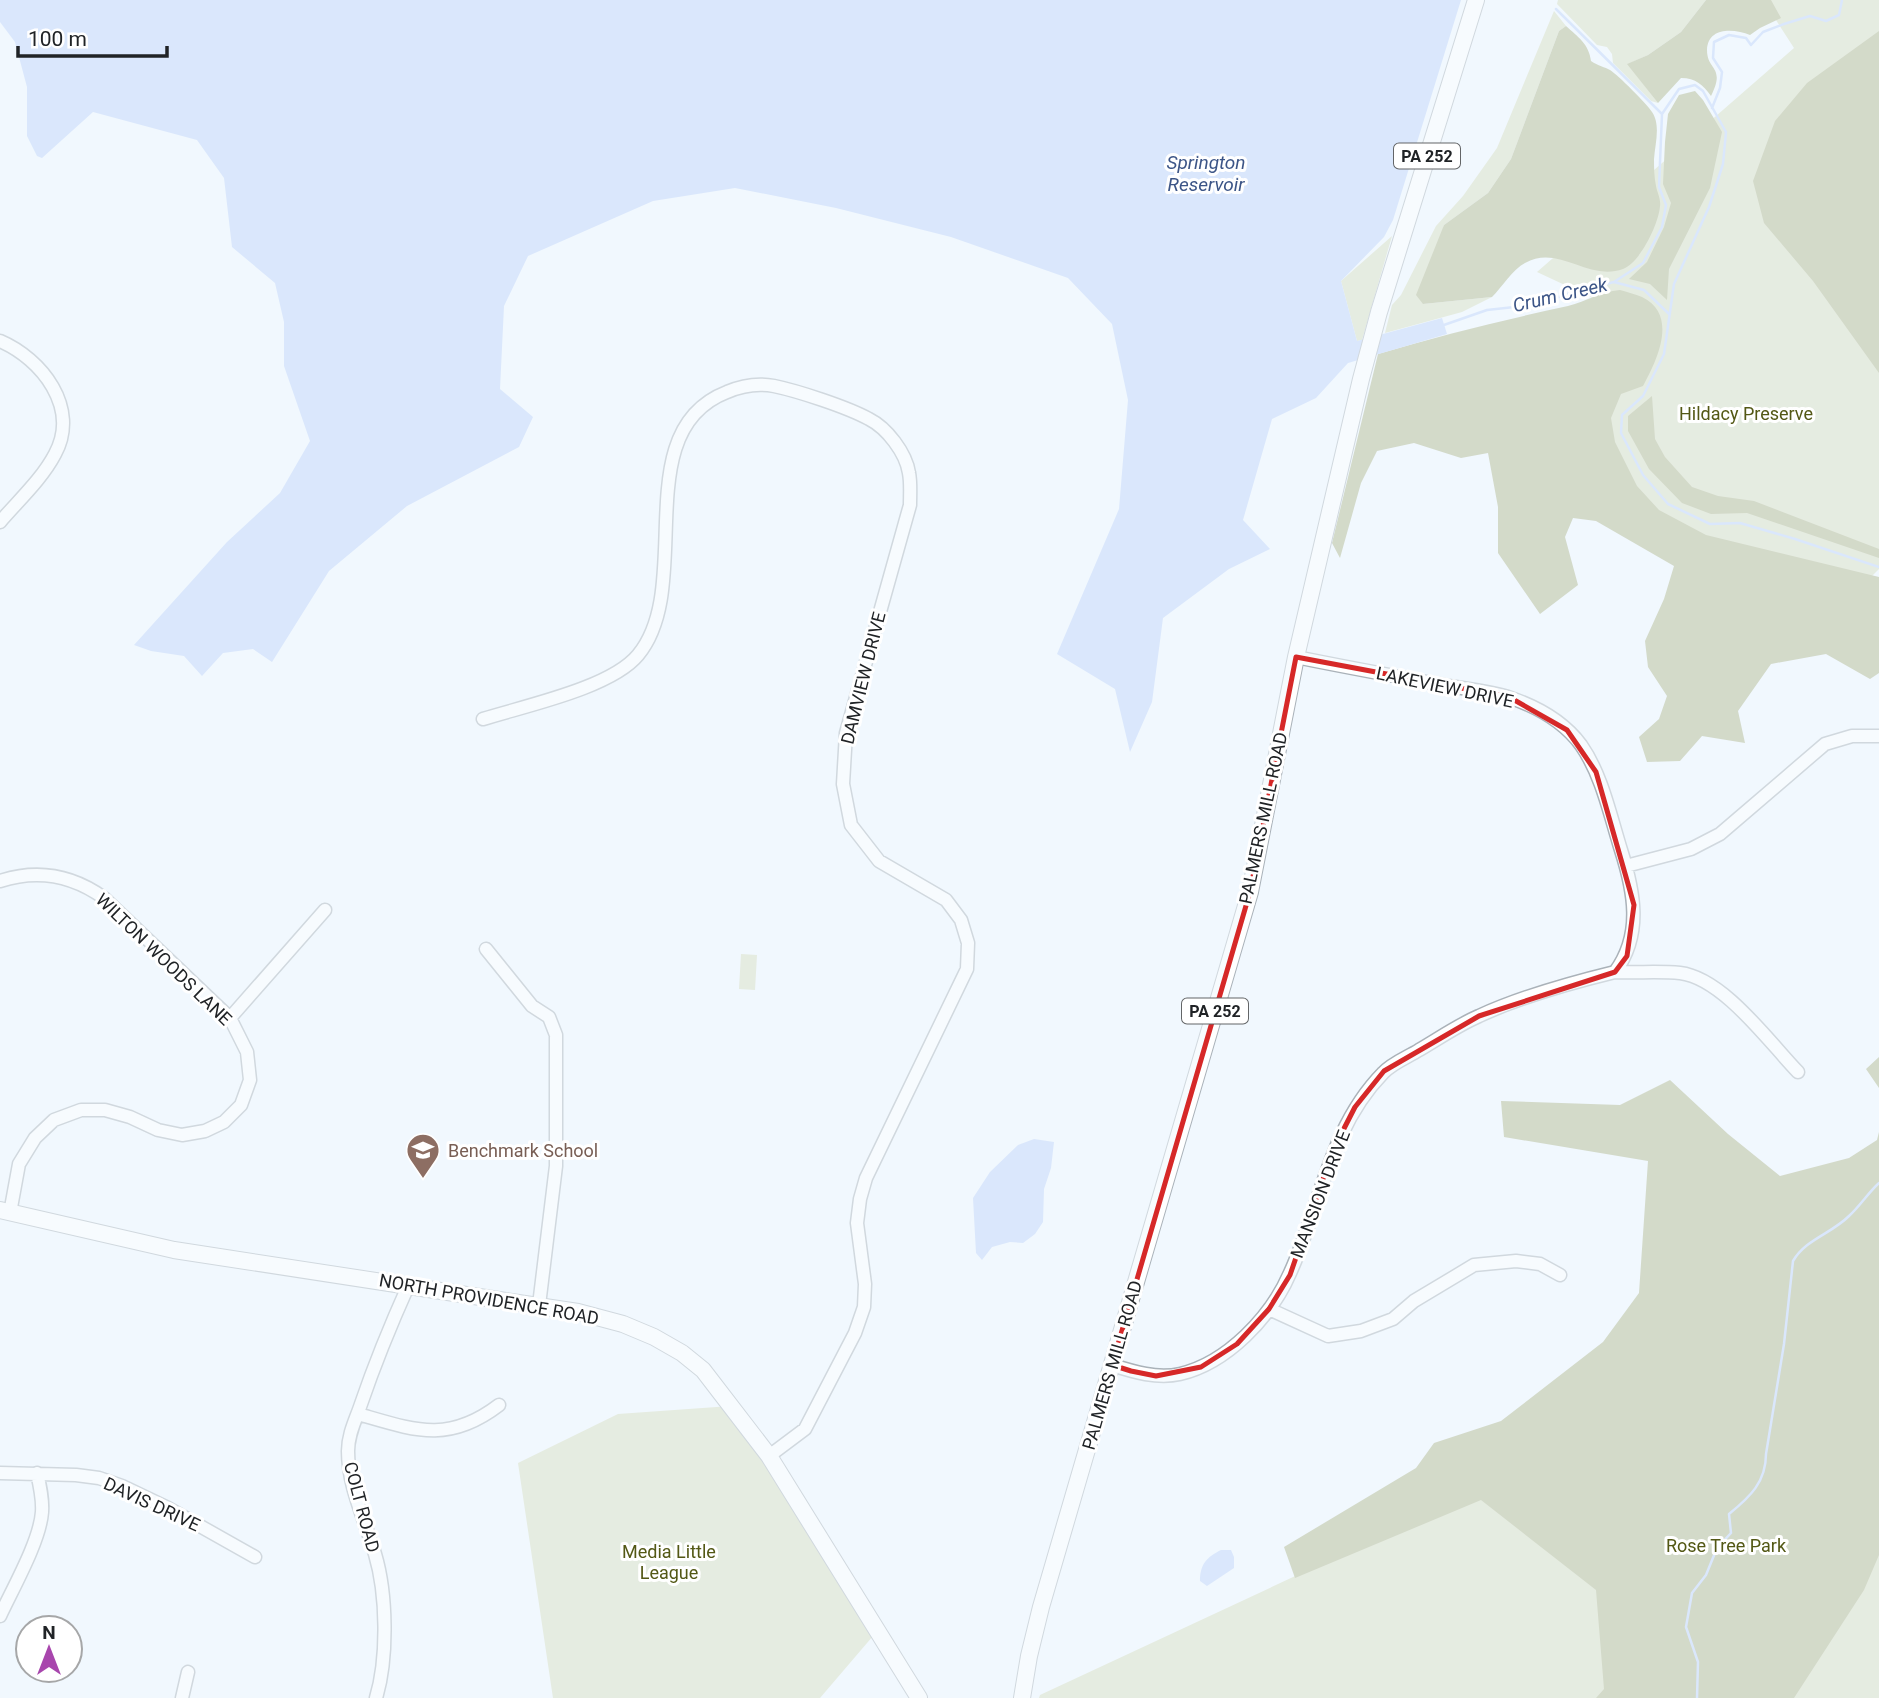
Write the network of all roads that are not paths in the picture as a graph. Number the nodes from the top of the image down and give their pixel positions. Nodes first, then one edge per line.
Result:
1 (1476, 0) edge
2 (0, 341) edge
3 (0, 522) edge
4 (1296, 657) junction
5 (483, 719) dead end
6 (1879, 736) edge
7 (1626, 866) junction
8 (0, 881) edge
9 (325, 910) dead end
10 (486, 949) dead end
11 (1615, 972) junction
12 (230, 1018) junction
13 (1798, 1072) dead end
14 (5, 1211) edge
15 (1559, 1275) dead end
16 (409, 1284) junction
17 (540, 1306) junction
18 (1269, 1309) junction
19 (1112, 1365) junction
20 (499, 1405) dead end
21 (358, 1414) junction
22 (769, 1455) junction
23 (0, 1473) edge
24 (37, 1473) junction
25 (255, 1557) dead end
26 (0, 1616) edge
27 (188, 1672) dead end
28 (182, 1698) edge
29 (376, 1698) edge
30 (919, 1698) edge
31 (1022, 1698) edge

1 - 4 main road, PALMERS MILL ROAD / PA 252
2 - 3 street
4 - 7 street, LAKEVIEW DRIVE
4 - 19 main road, PALMERS MILL ROAD / PA 252
5 - 22 street, DAMVIEW DRIVE
6 - 7 street
7 - 11 street, LAKEVIEW DRIVE
8 - 12 street, WILTON WOODS LANE
9 - 12 street
10 - 17 street
11 - 13 street
11 - 18 street, MANSION DRIVE
12 - 14 street, WILTON WOODS LANE
14 - 16 main road, NORTH PROVIDENCE ROAD
15 - 18 street
16 - 17 main road, NORTH PROVIDENCE ROAD
16 - 21 street, COLT ROAD
17 - 22 main road, NORTH PROVIDENCE ROAD
18 - 19 street, MANSION DRIVE
19 - 31 main road, PALMERS MILL ROAD / PA 252
20 - 21 street
21 - 29 street, COLT ROAD
22 - 30 main road, NORTH PROVIDENCE ROAD
23 - 24 street, DAVIS DRIVE
24 - 25 street, DAVIS DRIVE
24 - 26 street
27 - 28 street

